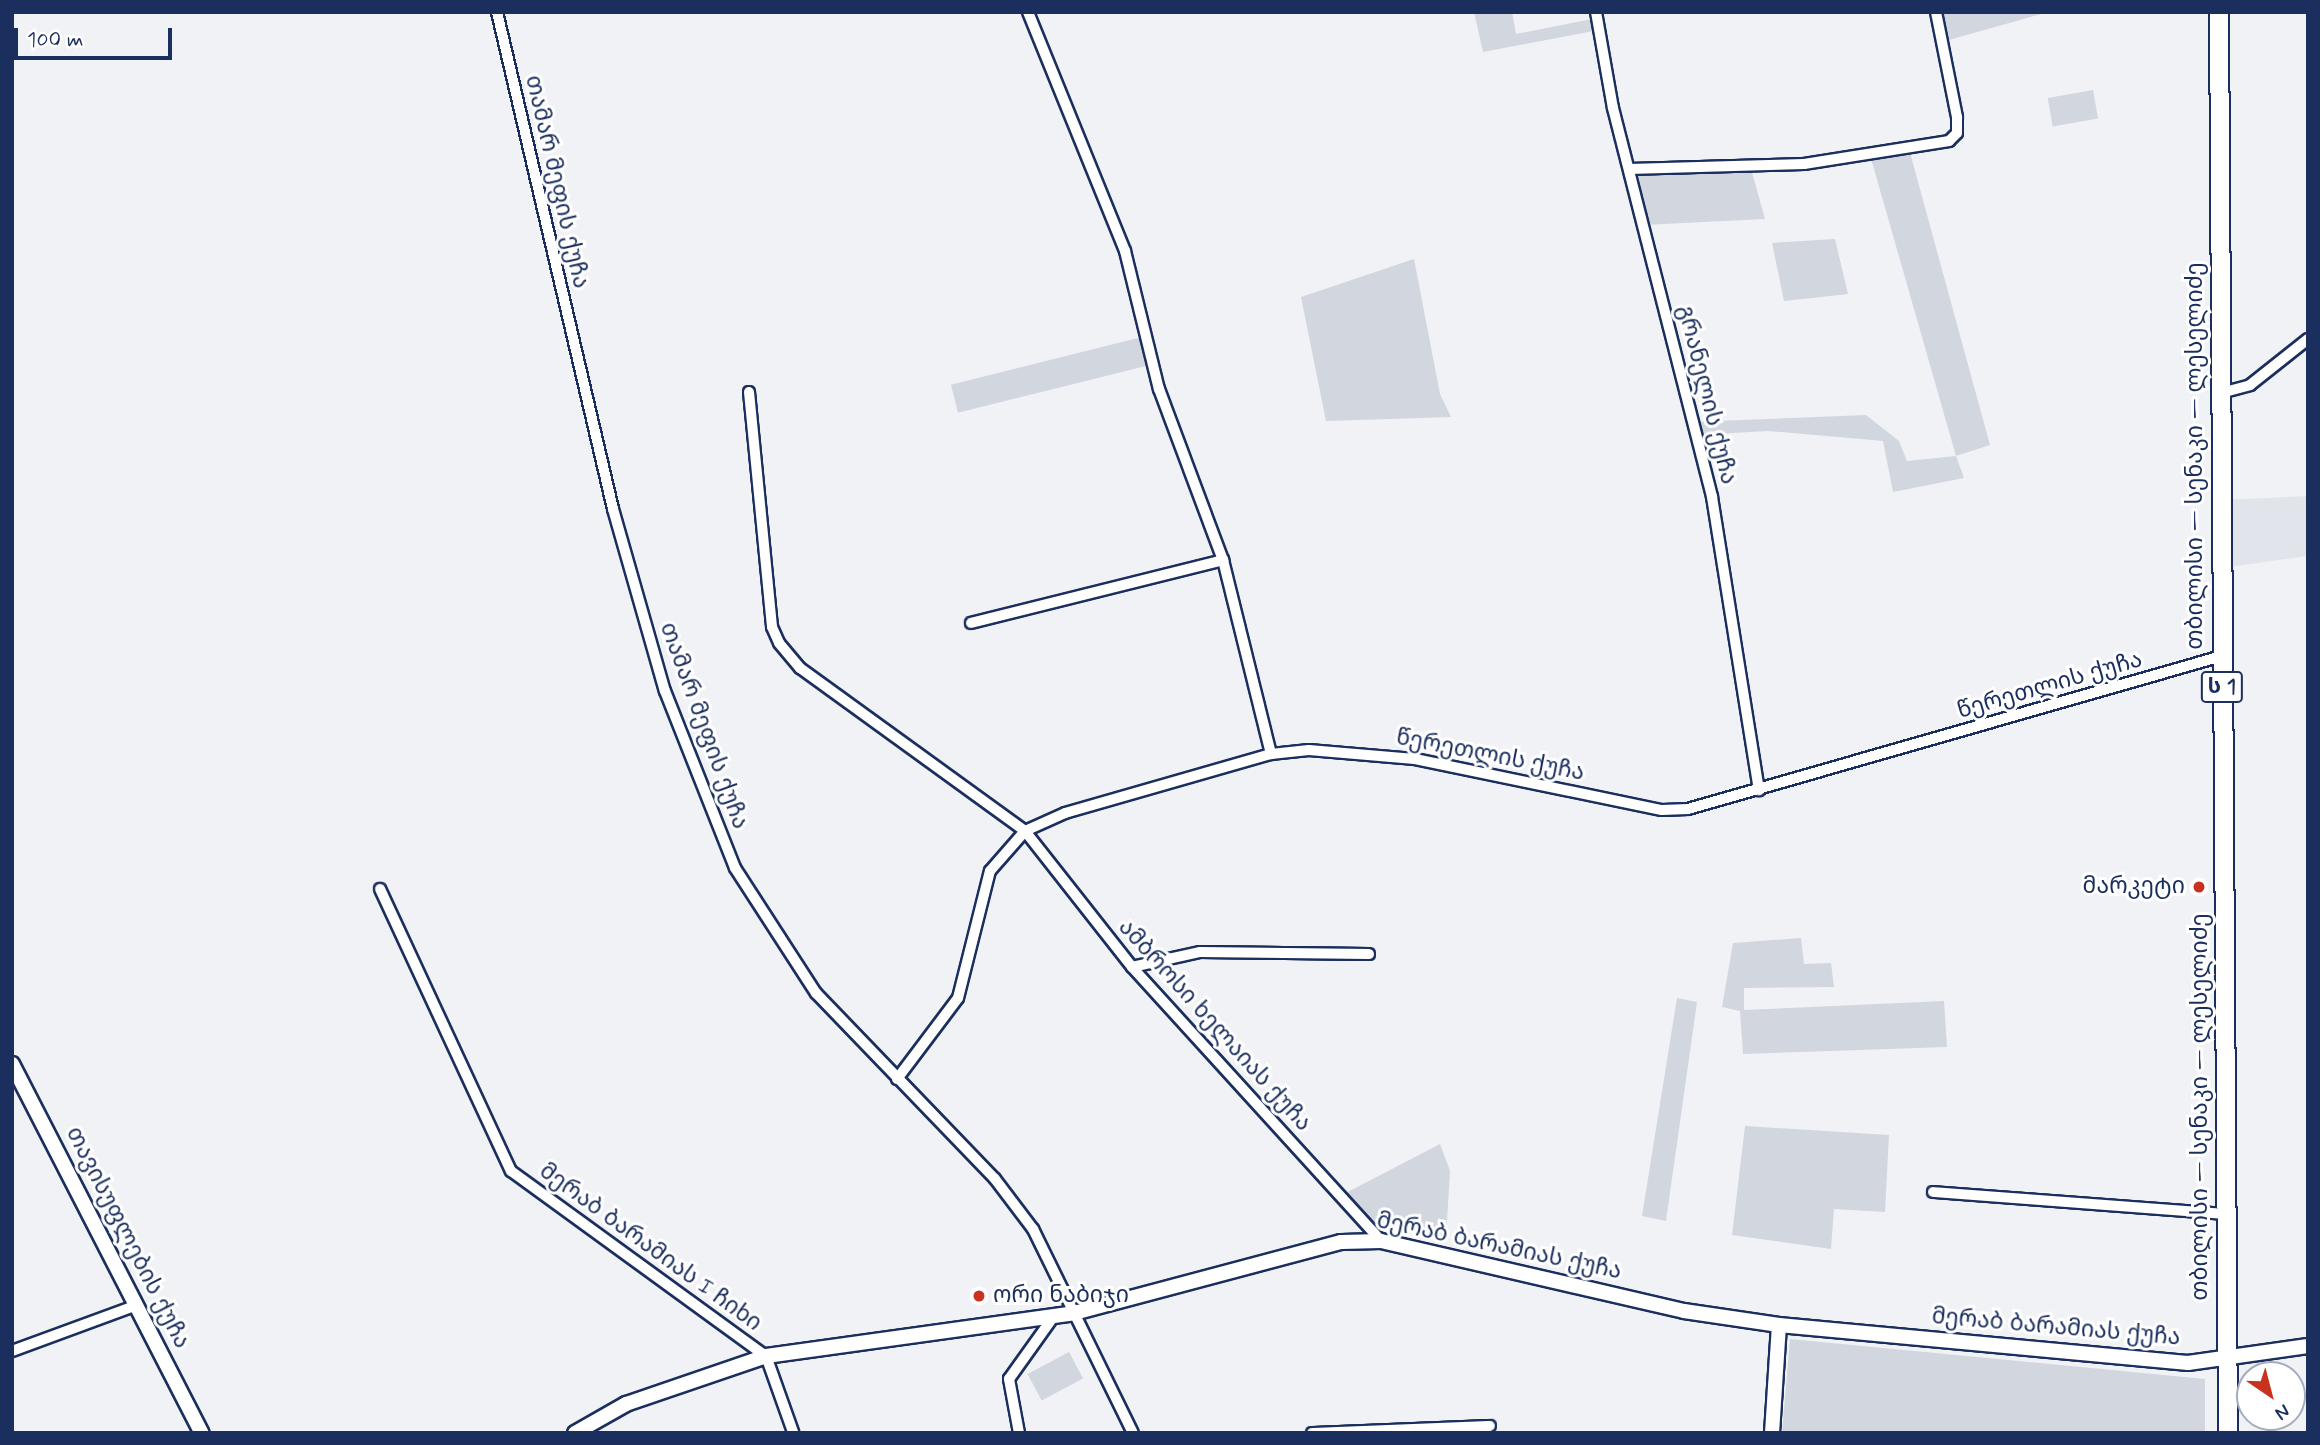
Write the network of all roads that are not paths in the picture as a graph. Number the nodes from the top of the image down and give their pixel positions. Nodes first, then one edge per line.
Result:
1 (497, 12) edge
2 (1028, 12) edge
3 (1596, 12) edge
4 (1936, 12) edge
5 (2219, 12) edge
6 (1629, 169) junction
7 (2308, 339) edge
8 (749, 392) dead end
9 (2221, 393) junction
10 (1223, 560) junction
11 (971, 623) dead end
12 (2222, 656) junction
13 (1270, 754) junction
14 (1759, 790) junction
15 (1025, 831) junction
16 (380, 889) dead end
17 (1369, 954) dead end
18 (1132, 967) junction
19 (12, 1064) edge
20 (897, 1079) junction
21 (1933, 1192) dead end
22 (2227, 1214) junction
23 (1381, 1241) junction
24 (137, 1305) junction
25 (1073, 1311) junction
26 (1054, 1316) junction
27 (1779, 1325) junction
28 (2308, 1346) edge
29 (12, 1351) edge
30 (766, 1356) junction
31 (2227, 1362) junction
32 (1490, 1426) dead end
33 (793, 1432) edge
34 (202, 1433) edge
35 (575, 1433) edge
36 (1019, 1433) edge
37 (1133, 1433) edge
38 (1312, 1433) edge
39 (1772, 1433) edge
40 (2228, 1433) edge

1 - 20 street, თამარ მეფის ქუჩა
2 - 10 street
3 - 6 street, გრანელის ქუჩა
4 - 6 street
5 - 9 highway, თბილისი — სენაკი — ლესელიძე / ს 1
6 - 14 street, გრანელის ქუჩა
7 - 9 street
8 - 15 street, ამბროსი ხელაიას ქუჩა
9 - 12 highway, თბილისი — სენაკი — ლესელიძე / ს 1
10 - 11 street
10 - 13 street
12 - 14 street, წერეთლის ქუჩა
12 - 22 highway, თბილისი — სენაკი — ლესელიძე / ს 1
13 - 14 street, წერეთლის ქუჩა
13 - 15 street, წერეთლის ქუჩა
15 - 18 street, ამბროსი ხელაიას ქუჩა
15 - 20 street, წერეთლის ქუჩა
16 - 30 street, მერაბ ბარამიას I ჩიხი
17 - 18 street
18 - 23 street, ამბროსი ხელაიას ქუჩა
19 - 24 main road, თავისუფლების ქუჩა
20 - 25 street, თამარ მეფის ქუჩა
21 - 22 street
22 - 31 highway, თბილისი — სენაკი — ლესელიძე / ს 1
23 - 25 main road, მერაბ ბარამიას ქუჩა
23 - 27 main road, მერაბ ბარამიას ქუჩა
24 - 29 street
24 - 34 main road, თავისუფლების ქუჩა
25 - 26 main road, მერაბ ბარამიას ქუჩა
25 - 37 street, თამარ მეფის ქუჩა
26 - 30 main road, მერაბ ბარამიას ქუჩა
26 - 36 street
27 - 31 main road, მერაბ ბარამიას ქუჩა
27 - 39 main road
28 - 31 main road, მერაბ ბარამიას ქუჩა
30 - 33 street
30 - 35 main road, მერაბ ბარამიას ქუჩა
31 - 40 highway, ს 1
32 - 38 street

